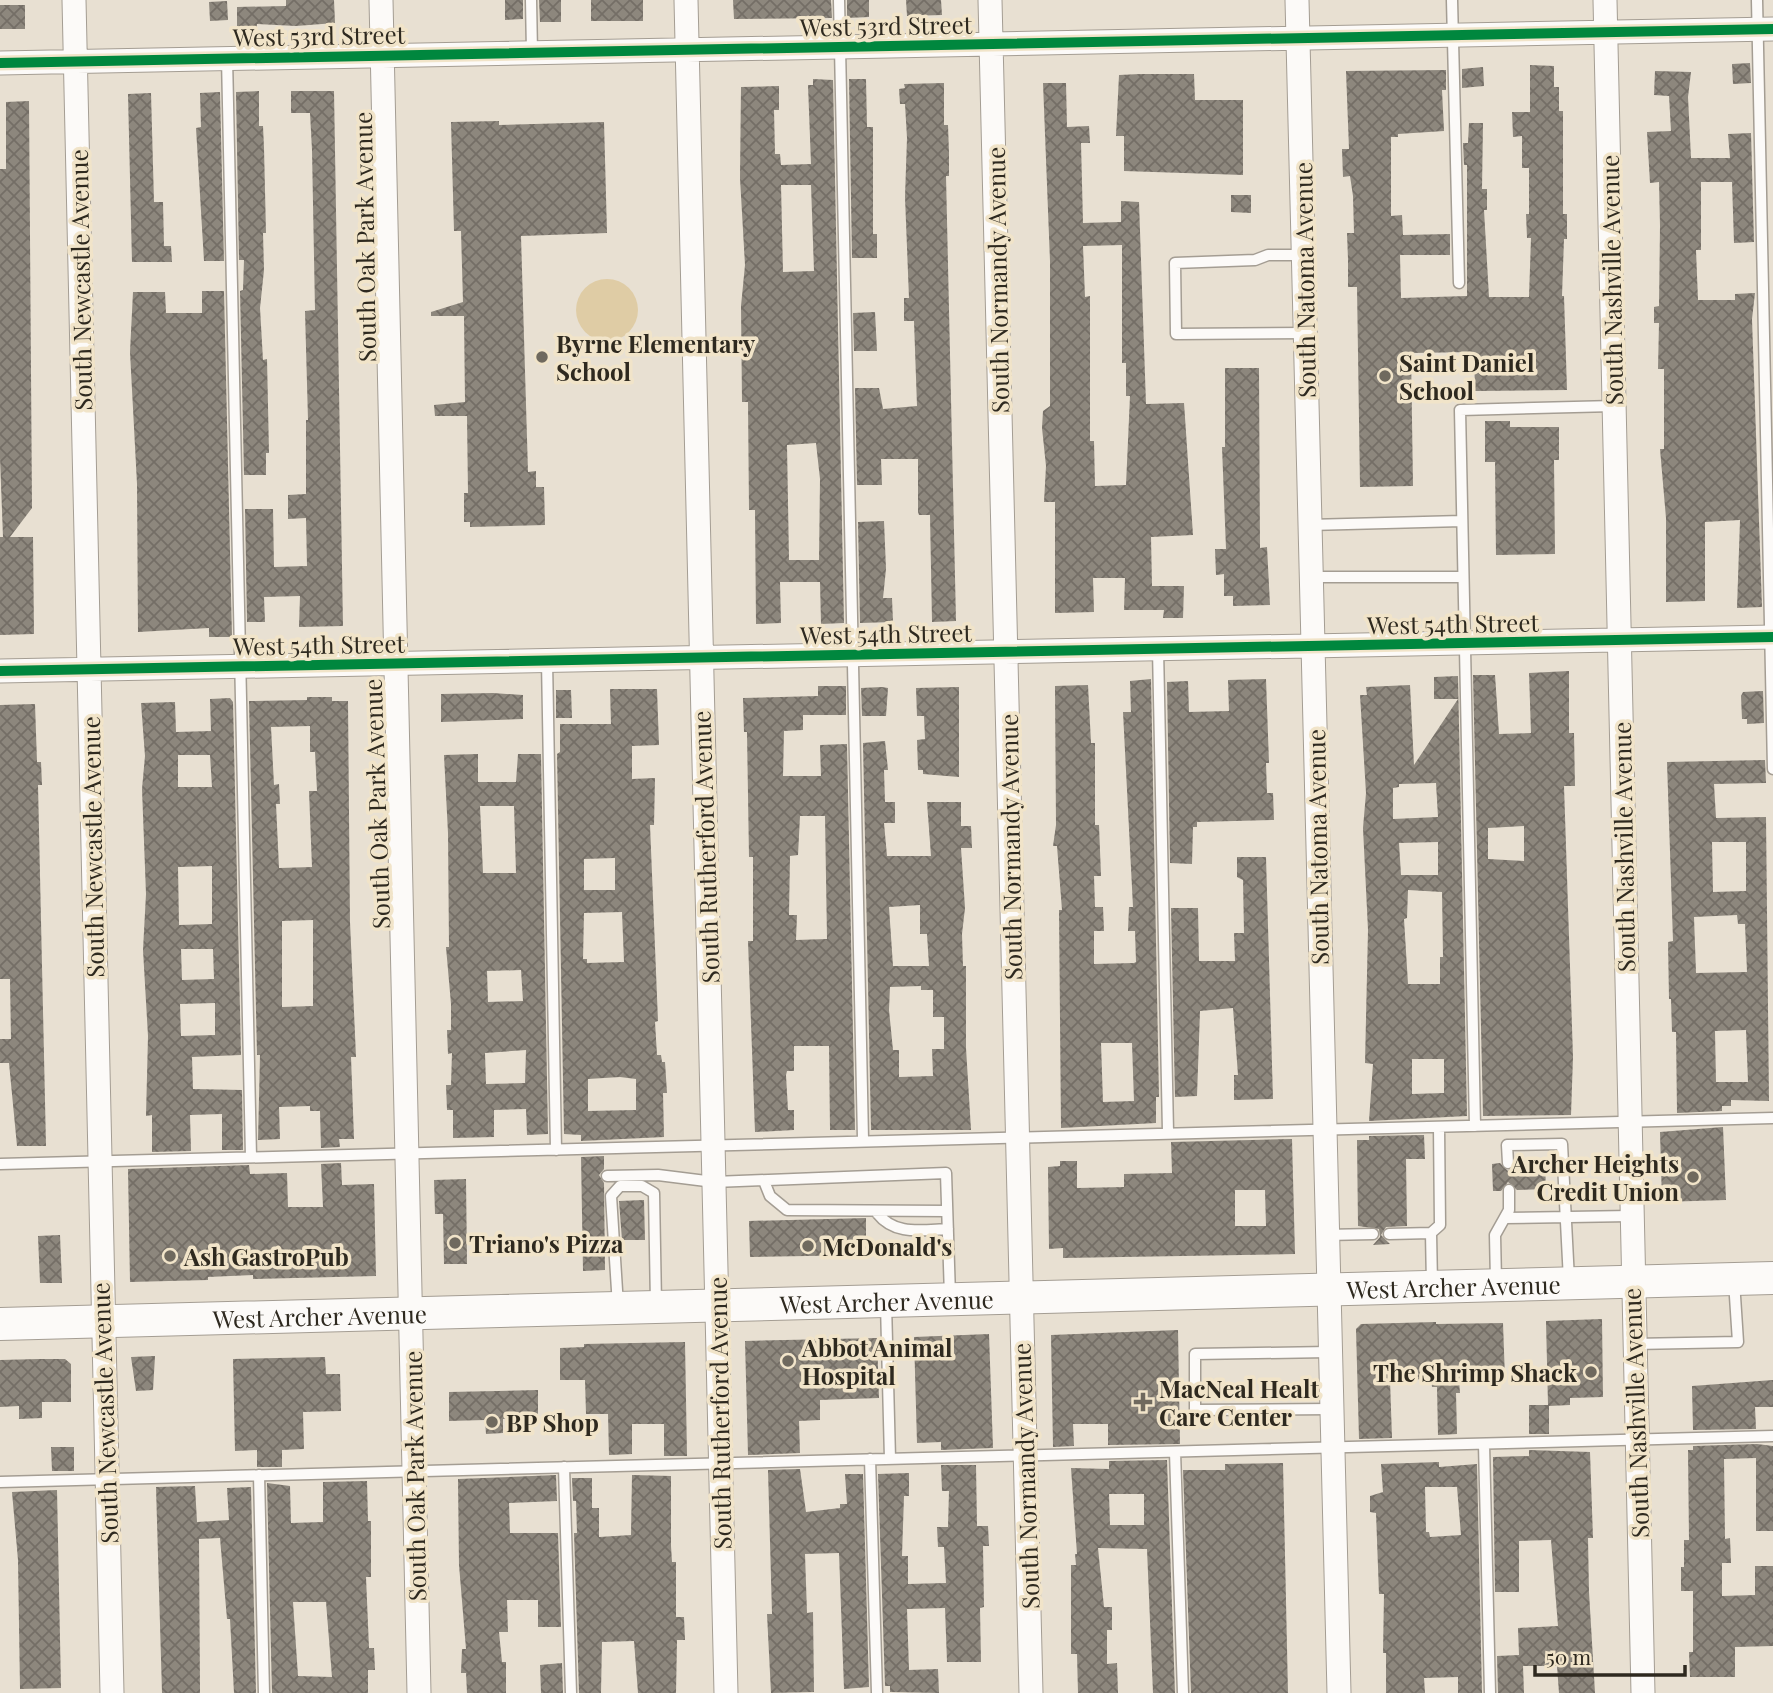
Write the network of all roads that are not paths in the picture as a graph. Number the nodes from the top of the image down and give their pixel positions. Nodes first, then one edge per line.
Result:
1 (74, 0) edge
2 (380, 0) edge
3 (531, 0) edge
4 (686, 0) edge
5 (839, 0) edge
6 (990, 0) edge
7 (1297, 0) edge
8 (1452, 0) edge
9 (1605, 0) edge
10 (1757, 0) edge
11 (1765, 30) edge
12 (1606, 33) junction
13 (1452, 36) junction
14 (1298, 39) junction
15 (991, 44) junction
16 (840, 47) junction
17 (687, 50) junction
18 (532, 52) junction
19 (382, 55) junction
20 (227, 58) junction
21 (75, 62) junction
22 (0, 63) edge
23 (1304, 255) junction
24 (1459, 283) dead end
25 (1306, 333) junction
26 (1614, 406) junction
27 (1462, 521) junction
28 (1309, 525) junction
29 (1310, 577) junction
30 (1463, 577) junction
31 (1772, 637) edge
32 (1619, 640) junction
33 (1465, 644) junction
34 (1312, 646) junction
35 (1158, 649) junction
36 (1005, 652) junction
37 (853, 655) junction
38 (700, 658) junction
39 (547, 661) junction
40 (393, 664) junction
41 (240, 667) junction
42 (88, 670) junction
43 (0, 671) edge
44 (1773, 769) edge
45 (1773, 1118) edge
46 (1628, 1122) junction
47 (1439, 1126) junction
48 (1475, 1126) junction
49 (1323, 1130) junction
50 (1168, 1132) junction
51 (1017, 1138) junction
52 (863, 1139) junction
53 (713, 1144) junction
54 (556, 1150) junction
55 (407, 1153) junction
56 (251, 1157) junction
57 (99, 1161) junction
58 (1508, 1163) dead end
59 (0, 1164) edge
60 (658, 1175) junction
61 (607, 1177) dead end
62 (764, 1181) junction
63 (714, 1182) junction
64 (1509, 1190) dead end
65 (947, 1211) junction
66 (877, 1213) junction
67 (1567, 1215) junction
68 (1630, 1216) junction
69 (1505, 1218) junction
70 (948, 1229) junction
71 (1431, 1233) junction
72 (1373, 1234) dead end
73 (1389, 1234) dead end
74 (1326, 1235) junction
75 (655, 1252) junction
76 (1773, 1278) edge
77 (1734, 1279) junction
78 (1632, 1281) junction
79 (1569, 1283) junction
80 (1496, 1285) junction
81 (1432, 1286) junction
82 (1327, 1289) junction
83 (1020, 1297) junction
84 (950, 1299) junction
85 (886, 1301) junction
86 (716, 1305) junction
87 (656, 1307) junction
88 (618, 1308) junction
89 (410, 1313) junction
90 (102, 1322) junction
91 (0, 1324) edge
92 (1634, 1344) junction
93 (1329, 1352) junction
94 (1331, 1409) junction
95 (1773, 1436) edge
96 (1636, 1440) junction
97 (1484, 1444) junction
98 (1332, 1448) junction
99 (1175, 1452) junction
100 (1025, 1456) junction
101 (870, 1459) junction
102 (890, 1459) junction
103 (720, 1463) junction
104 (564, 1467) junction
105 (413, 1471) junction
106 (259, 1475) junction
107 (106, 1480) junction
108 (0, 1482) edge
109 (112, 1693) edge
110 (264, 1693) edge
111 (419, 1693) edge
112 (570, 1693) edge
113 (726, 1693) edge
114 (877, 1693) edge
115 (1031, 1693) edge
116 (1182, 1693) edge
117 (1339, 1693) edge
118 (1490, 1693) edge
119 (1643, 1693) edge

1 - 21 street, South Newcastle Avenue
2 - 19 street, South Oak Park Avenue
3 - 18 lane
4 - 17 street, South Rutherford Avenue
5 - 16 lane
6 - 15 street, South Normandy Avenue
7 - 14 street, South Natoma Avenue
8 - 13 lane
9 - 12 street, South Nashville Avenue
10 - 11 lane
11 - 12 street, West 53rd Street
11 - 31 lane
12 - 13 street, West 53rd Street
12 - 26 street, South Nashville Avenue
13 - 14 street, West 53rd Street
13 - 24 lane
14 - 15 street, West 53rd Street
14 - 23 street, South Natoma Avenue
15 - 16 street, West 53rd Street
15 - 36 street, South Normandy Avenue
16 - 17 street, West 53rd Street
16 - 37 lane
17 - 18 street, West 53rd Street
17 - 38 street, South Rutherford Avenue
18 - 19 street, West 53rd Street
19 - 20 street, West 53rd Street
19 - 40 street, South Oak Park Avenue
20 - 21 street, West 53rd Street
20 - 41 lane
21 - 22 street, West 53rd Street
21 - 42 street, South Newcastle Avenue
23 - 25 street, South Natoma Avenue
23 - 25 lane
25 - 28 street, South Natoma Avenue
26 - 27 lane
26 - 32 street, South Nashville Avenue
27 - 28 lane
27 - 30 lane
28 - 29 street, South Natoma Avenue
29 - 30 lane
29 - 34 street, South Natoma Avenue
30 - 33 lane
31 - 32 street, West 54th Street
31 - 44 lane
32 - 33 street, West 54th Street
32 - 46 street, South Nashville Avenue
33 - 34 street, West 54th Street
33 - 48 lane
34 - 35 street, West 54th Street
34 - 49 street, South Natoma Avenue
35 - 36 street, West 54th Street
35 - 50 lane
36 - 37 street, West 54th Street
36 - 51 street, South Normandy Avenue
37 - 38 street, West 54th Street
37 - 52 lane
38 - 39 street, West 54th Street
38 - 53 street, South Rutherford Avenue
39 - 40 street, West 54th Street
39 - 54 lane
40 - 41 street, West 54th Street
40 - 55 street, South Oak Park Avenue
41 - 42 street, West 54th Street
41 - 56 lane
42 - 43 street, West 54th Street
42 - 57 street, South Newcastle Avenue
45 - 46 lane
46 - 48 lane
46 - 68 street, South Nashville Avenue
47 - 48 lane
47 - 49 lane
47 - 71 lane
49 - 50 lane
49 - 74 street, South Natoma Avenue
50 - 51 lane
51 - 52 lane
51 - 83 street, South Normandy Avenue
52 - 53 lane
53 - 54 lane
53 - 63 street, South Rutherford Avenue
54 - 55 lane
55 - 56 lane
55 - 89 street, South Oak Park Avenue
56 - 57 lane
57 - 59 lane
57 - 90 street, South Newcastle Avenue
58 - 67 lane
60 - 61 lane
60 - 63 lane
60 - 75 lane
62 - 63 lane
62 - 65 lane
62 - 66 lane
63 - 86 street, South Rutherford Avenue
64 - 69 lane
65 - 66 lane
65 - 70 lane
66 - 70 lane
67 - 68 lane
67 - 69 lane
67 - 79 lane
68 - 78 street, South Nashville Avenue
69 - 80 lane
70 - 84 lane
71 - 73 lane
71 - 81 lane
72 - 74 lane
74 - 82 street, South Natoma Avenue
75 - 87 lane
75 - 88 lane
76 - 77 main road, West Archer Avenue
77 - 78 main road, West Archer Avenue
77 - 92 lane
78 - 79 main road, West Archer Avenue
78 - 92 street, South Nashville Avenue
79 - 80 main road, West Archer Avenue
80 - 81 main road, West Archer Avenue
81 - 82 main road, West Archer Avenue
82 - 83 main road, West Archer Avenue
82 - 93 street, South Natoma Avenue
83 - 84 main road, West Archer Avenue
83 - 100 street, South Normandy Avenue
84 - 85 main road, West Archer Avenue
85 - 86 main road, West Archer Avenue
85 - 102 lane
86 - 87 main road, West Archer Avenue
86 - 103 street, South Rutherford Avenue
87 - 88 main road, West Archer Avenue
88 - 89 main road, West Archer Avenue
89 - 90 main road, West Archer Avenue
89 - 105 street, South Oak Park Avenue
90 - 91 main road, West Archer Avenue
90 - 107 street, South Newcastle Avenue
92 - 96 street, South Nashville Avenue
93 - 94 street, South Natoma Avenue
93 - 94 lane
94 - 98 street, South Natoma Avenue
95 - 96 lane
96 - 97 lane
96 - 119 street, South Nashville Avenue
97 - 98 lane
97 - 118 lane
98 - 99 lane
98 - 117 street, South Natoma Avenue
99 - 100 lane
99 - 116 lane
100 - 102 lane
100 - 115 street, South Normandy Avenue
101 - 102 lane
101 - 103 lane
101 - 114 lane
103 - 104 lane
103 - 113 street, South Rutherford Avenue
104 - 105 lane
104 - 112 lane
105 - 106 lane
105 - 111 street, South Oak Park Avenue
106 - 107 lane
106 - 110 lane
107 - 108 lane
107 - 109 street, South Newcastle Avenue

